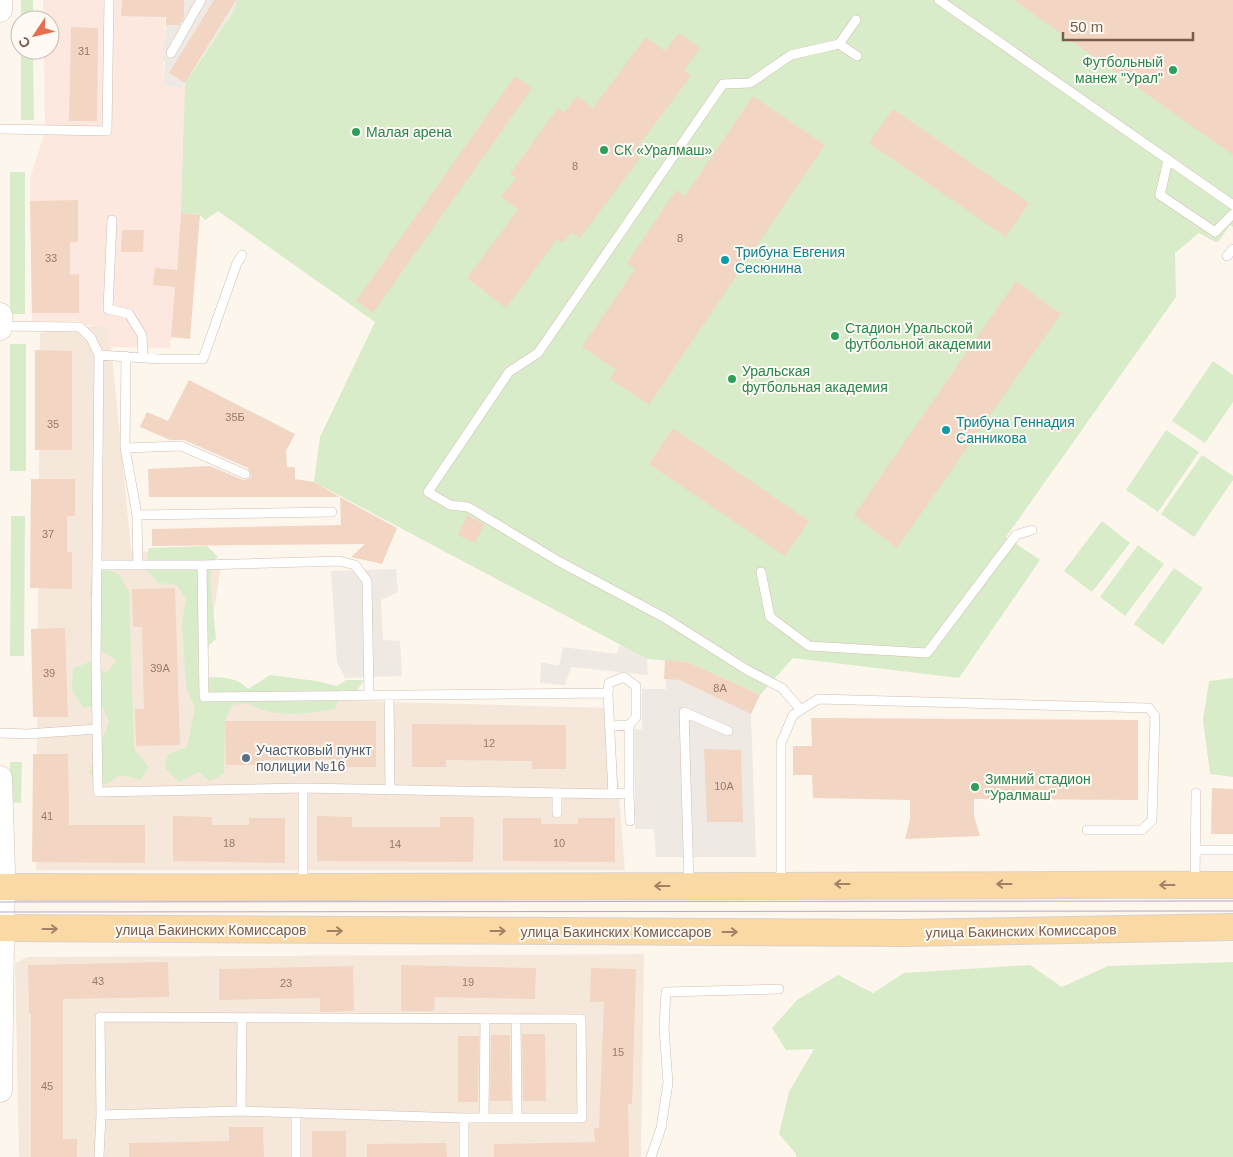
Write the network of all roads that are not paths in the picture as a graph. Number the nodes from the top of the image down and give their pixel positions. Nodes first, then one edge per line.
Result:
1 (0, 0) edge
2 (109, 0) edge
3 (201, 0) edge
4 (939, 0) edge
5 (0, 10) edge
6 (856, 20) dead end
7 (839, 44) junction
8 (172, 53) dead end
9 (857, 56) dead end
10 (0, 129) edge
11 (1168, 160) junction
12 (1233, 205) edge
13 (1233, 214) edge
14 (112, 220) dead end
15 (242, 255) dead end
16 (0, 315) edge
17 (0, 327) edge
18 (99, 355) junction
19 (126, 356) junction
20 (143, 358) junction
21 (126, 448) junction
22 (245, 474) dead end
23 (332, 512) dead end
24 (137, 515) junction
25 (1032, 530) dead end
26 (97, 565) junction
27 (138, 565) junction
28 (202, 565) junction
29 (761, 572) dead end
30 (608, 693) junction
31 (389, 695) junction
32 (369, 696) junction
33 (801, 710) junction
34 (630, 724) junction
35 (610, 726) junction
36 (97, 730) junction
37 (728, 731) dead end
38 (0, 733) edge
39 (0, 778) edge
40 (303, 788) junction
41 (390, 790) junction
42 (557, 793) junction
43 (629, 793) junction
44 (1196, 793) dead end
45 (614, 794) junction
46 (557, 813) dead end
47 (630, 821) dead end
48 (1087, 830) dead end
49 (1195, 850) junction
50 (1233, 850) edge
51 (781, 884) junction
52 (1195, 885) junction
53 (1233, 885) edge
54 (689, 886) junction
55 (1, 887) edge
56 (303, 887) junction
57 (1, 928) edge
58 (1233, 928) edge
59 (779, 989) dead end
60 (242, 1018) junction
61 (485, 1019) junction
62 (516, 1019) junction
63 (0, 1090) edge
64 (241, 1111) junction
65 (296, 1114) junction
66 (101, 1115) junction
67 (464, 1118) junction
68 (484, 1118) junction
69 (517, 1118) junction
70 (99, 1157) edge
71 (296, 1157) edge
72 (464, 1157) edge
73 (651, 1157) edge

1 - 5 main road
2 - 10 lane
3 - 8 lane
4 - 11 lane
6 - 7 lane
7 - 9 lane
7 - 33 lane
11 - 12 lane
11 - 13 lane
14 - 20 lane
15 - 20 lane
16 - 17 main road
17 - 18 lane
18 - 19 lane
18 - 26 lane
19 - 20 lane
19 - 21 lane
21 - 22 lane
21 - 24 lane
23 - 24 lane
24 - 27 lane
25 - 29 lane
26 - 27 lane
26 - 36 lane
27 - 28 lane
28 - 32 lane
28 - 32 lane
30 - 31 lane
30 - 34 lane
30 - 35 lane
31 - 32 lane
31 - 41 lane
33 - 48 lane
33 - 51 lane
34 - 35 lane
34 - 43 lane
35 - 45 lane
36 - 38 lane
36 - 40 lane
37 - 54 lane
39 - 55 main road
40 - 41 lane
40 - 56 lane
41 - 42 lane
42 - 45 lane
42 - 46 lane
43 - 45 lane
43 - 47 lane
44 - 49 lane
49 - 50 lane
49 - 52 lane
52 -> 51 main road
51 - 54 main road
52 - 53 main road
54 -> 56 main road
55 - 56 main road
55 - 57 main road
57 -> 58 main road, улица Бакинских Комиссаров
57 - 63 main road
59 - 73 lane
60 - 61 lane
60 - 64 lane
60 - 66 lane
61 - 62 lane
61 - 68 lane
62 - 69 lane
62 - 69 lane
64 - 65 lane
64 - 66 lane
65 - 67 lane
65 - 71 lane
66 - 70 lane
67 - 68 lane
67 - 72 lane
68 - 69 lane

